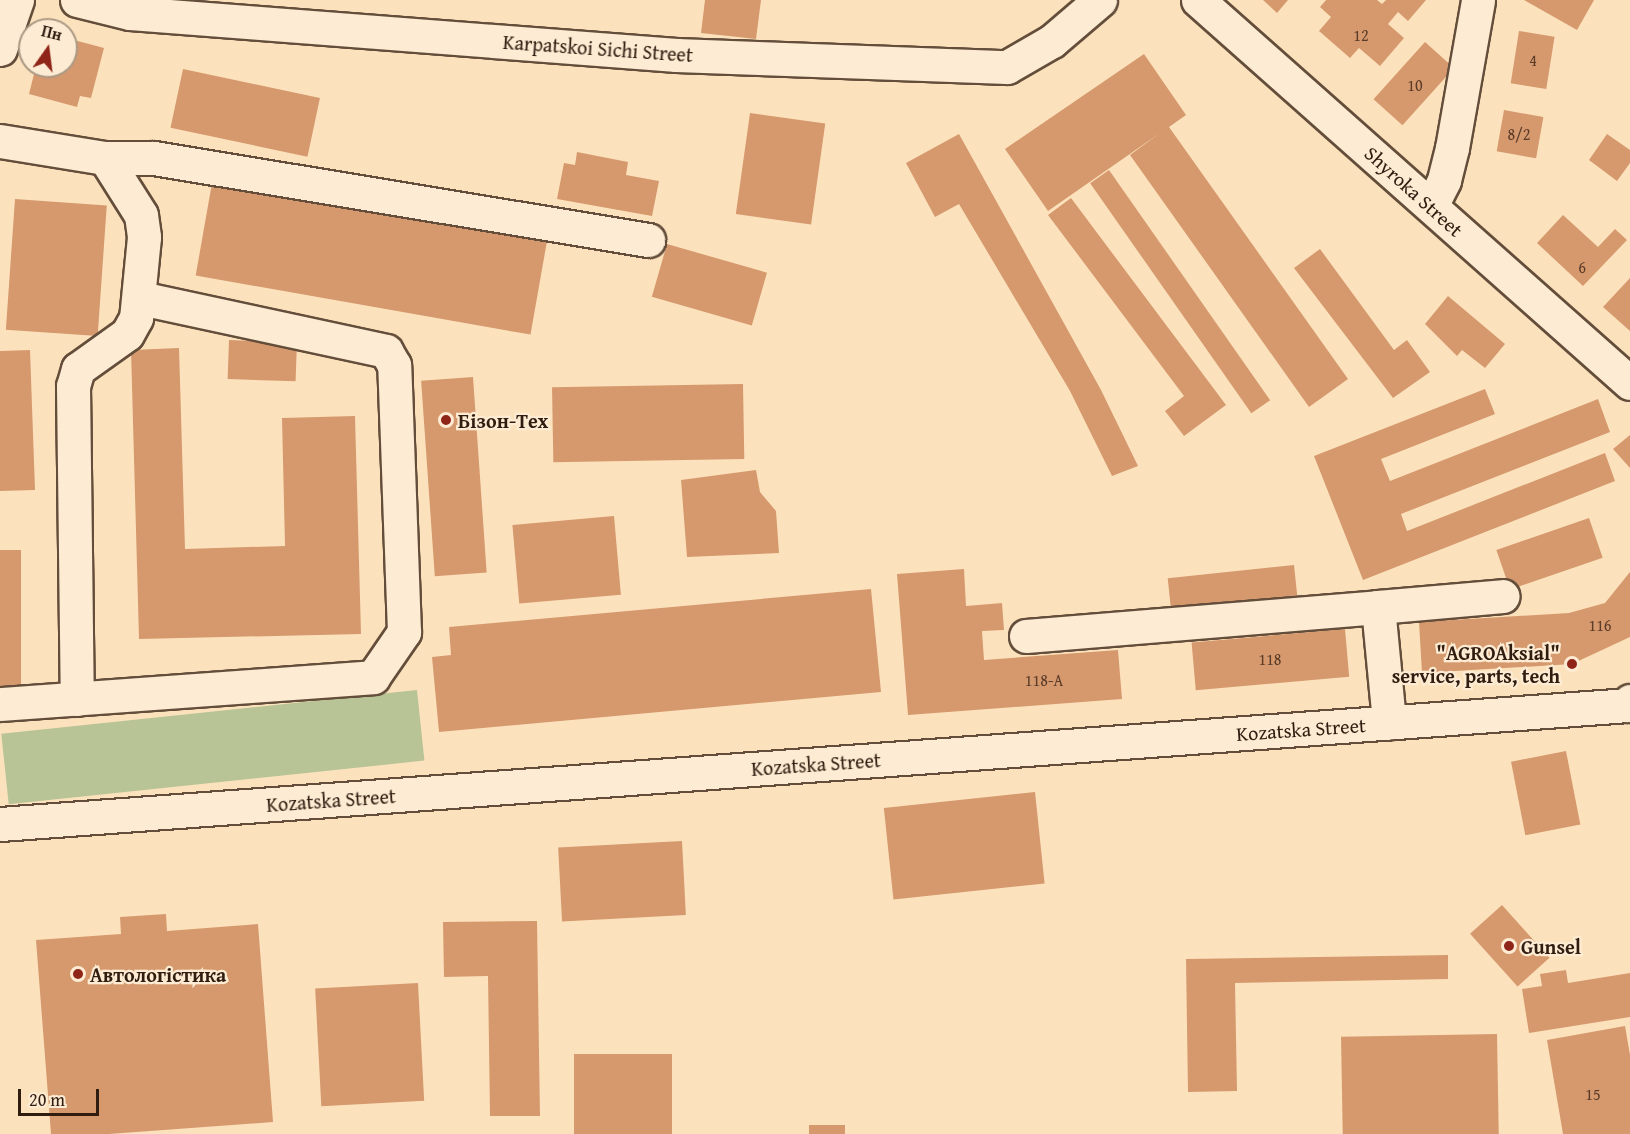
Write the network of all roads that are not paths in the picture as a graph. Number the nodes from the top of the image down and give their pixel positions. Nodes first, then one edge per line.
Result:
1 (17, 0) edge
2 (77, 0) edge
3 (1100, 0) edge
4 (1198, 0) edge
5 (1478, 0) edge
6 (0, 49) edge
7 (0, 141) edge
8 (105, 158) junction
9 (1431, 206) junction
10 (648, 240) dead end
11 (140, 298) junction
12 (1630, 383) edge
13 (1503, 596) dead end
14 (1378, 607) junction
15 (1026, 636) dead end
16 (77, 699) junction
17 (0, 704) edge
18 (1629, 709) edge
19 (1389, 722) junction
20 (0, 824) edge

1 - 6 street
2 - 3 street, Karpatskoi Sichi Street
4 - 9 street, Shyroka Street
5 - 9 street
7 - 8 street
8 - 10 street
8 - 11 street
9 - 12 street, Shyroka Street
11 - 16 street
11 - 16 street
13 - 14 street
14 - 15 street
14 - 19 street
16 - 17 street
18 - 19 street, Kozatska Street
19 - 20 street, Kozatska Street

